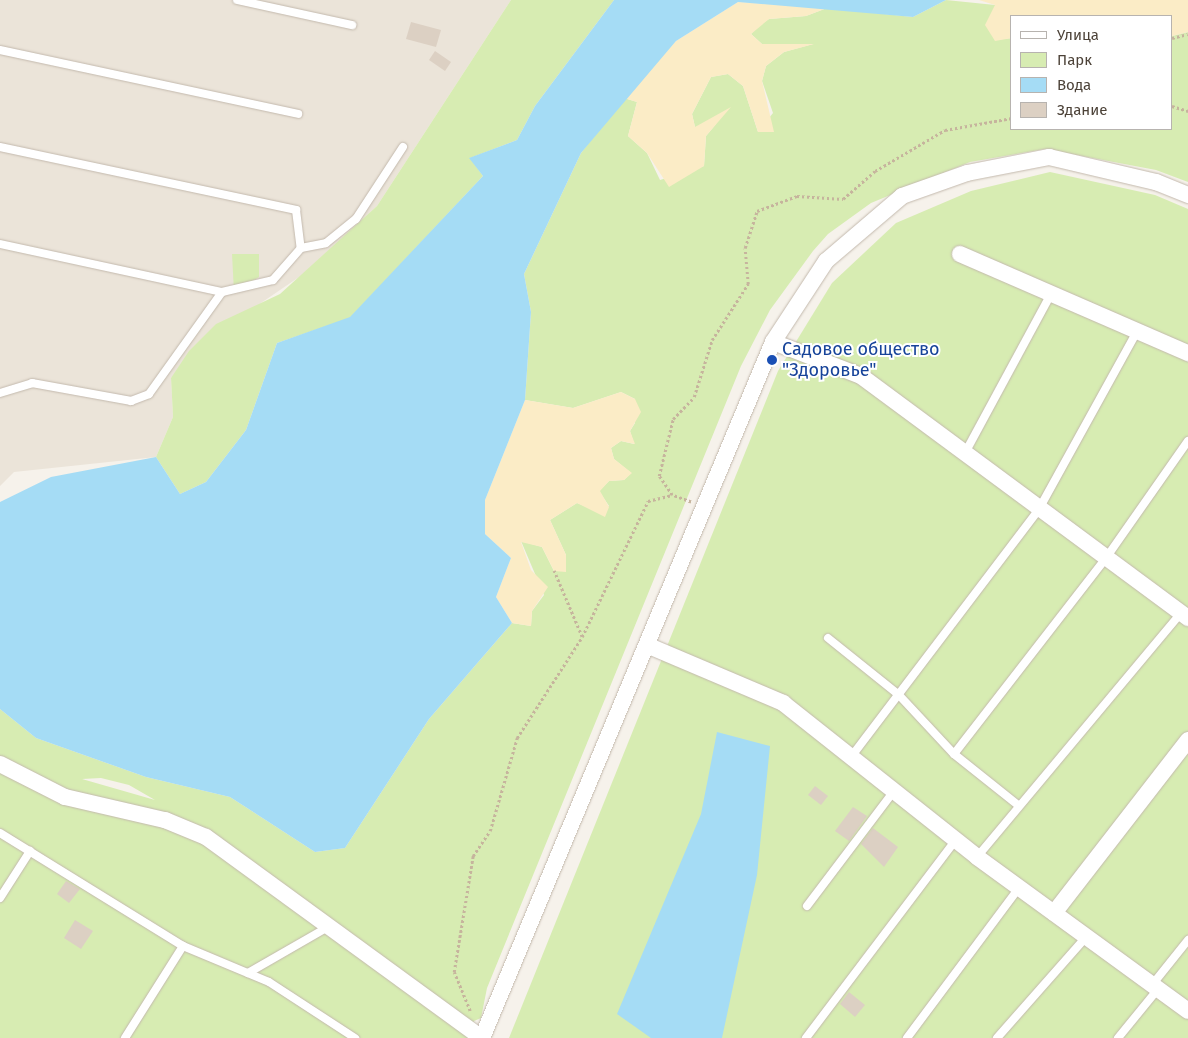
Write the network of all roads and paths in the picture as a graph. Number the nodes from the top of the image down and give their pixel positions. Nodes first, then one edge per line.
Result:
1 (237, 0) edge
2 (352, 25) dead end
3 (1188, 34) edge
4 (1173, 38) edge
5 (0, 50) edge
6 (1173, 106) edge
7 (1188, 111) edge
8 (298, 114) dead end
9 (1010, 118) edge
10 (0, 147) edge
11 (403, 147) dead end
12 (1188, 195) edge
13 (0, 244) edge
14 (301, 248) junction
15 (960, 254) dead end
16 (222, 292) junction
17 (1050, 296) junction
18 (1138, 330) junction
19 (773, 342) junction
20 (1188, 354) edge
21 (0, 393) edge
22 (1188, 441) edge
23 (965, 453) junction
24 (672, 495) junction
25 (706, 507) junction
26 (1039, 508) junction
27 (1106, 558) junction
28 (554, 571) dead end
29 (1185, 616) edge
30 (582, 637) junction
31 (828, 638) dead end
32 (649, 646) junction
33 (898, 694) junction
34 (1188, 740) edge
35 (954, 754) junction
36 (851, 756) junction
37 (0, 764) edge
38 (894, 790) junction
39 (1018, 806) junction
40 (0, 833) edge
41 (956, 840) junction
42 (30, 851) junction
43 (977, 857) junction
44 (1019, 888) junction
45 (0, 898) edge
46 (807, 906) dead end
47 (1054, 913) junction
48 (329, 926) junction
49 (1086, 937) junction
50 (1188, 940) edge
51 (182, 946) junction
52 (248, 973) junction
53 (1155, 987) junction
54 (1188, 1011) edge
55 (125, 1038) edge
56 (355, 1038) edge
57 (483, 1038) edge
58 (806, 1038) edge
59 (907, 1038) edge
60 (997, 1038) edge
61 (1118, 1038) edge

1 - 2 lane
3 - 4 path
5 - 8 lane
6 - 7 path
9 - 24 path
10 - 14 lane
11 - 14 lane
12 - 19 street
13 - 16 lane
14 - 16 lane
15 - 17 street
16 - 21 lane
17 - 18 street
17 - 23 lane
18 - 20 street
18 - 26 lane
19 - 23 street
19 - 25 street
22 - 27 lane
23 - 26 street
24 - 25 path
24 - 30 path
25 - 32 street
26 - 27 street
26 - 33 lane
27 - 29 street
27 - 35 lane
28 - 30 path
29 - 39 lane
30 - 57 path
31 - 33 lane
32 - 36 street
32 - 57 street
33 - 35 lane
33 - 36 lane
34 - 47 street
35 - 39 lane
36 - 38 street
37 - 48 street
38 - 41 street
38 - 46 lane
39 - 43 lane
40 - 42 lane
41 - 43 street
41 - 58 lane
42 - 45 lane
42 - 51 lane
43 - 44 street
44 - 47 street
44 - 59 lane
47 - 49 street
48 - 52 lane
48 - 57 street
49 - 53 street
49 - 60 lane
50 - 53 lane
51 - 52 lane
51 - 55 lane
52 - 56 lane
53 - 54 street
53 - 61 lane

